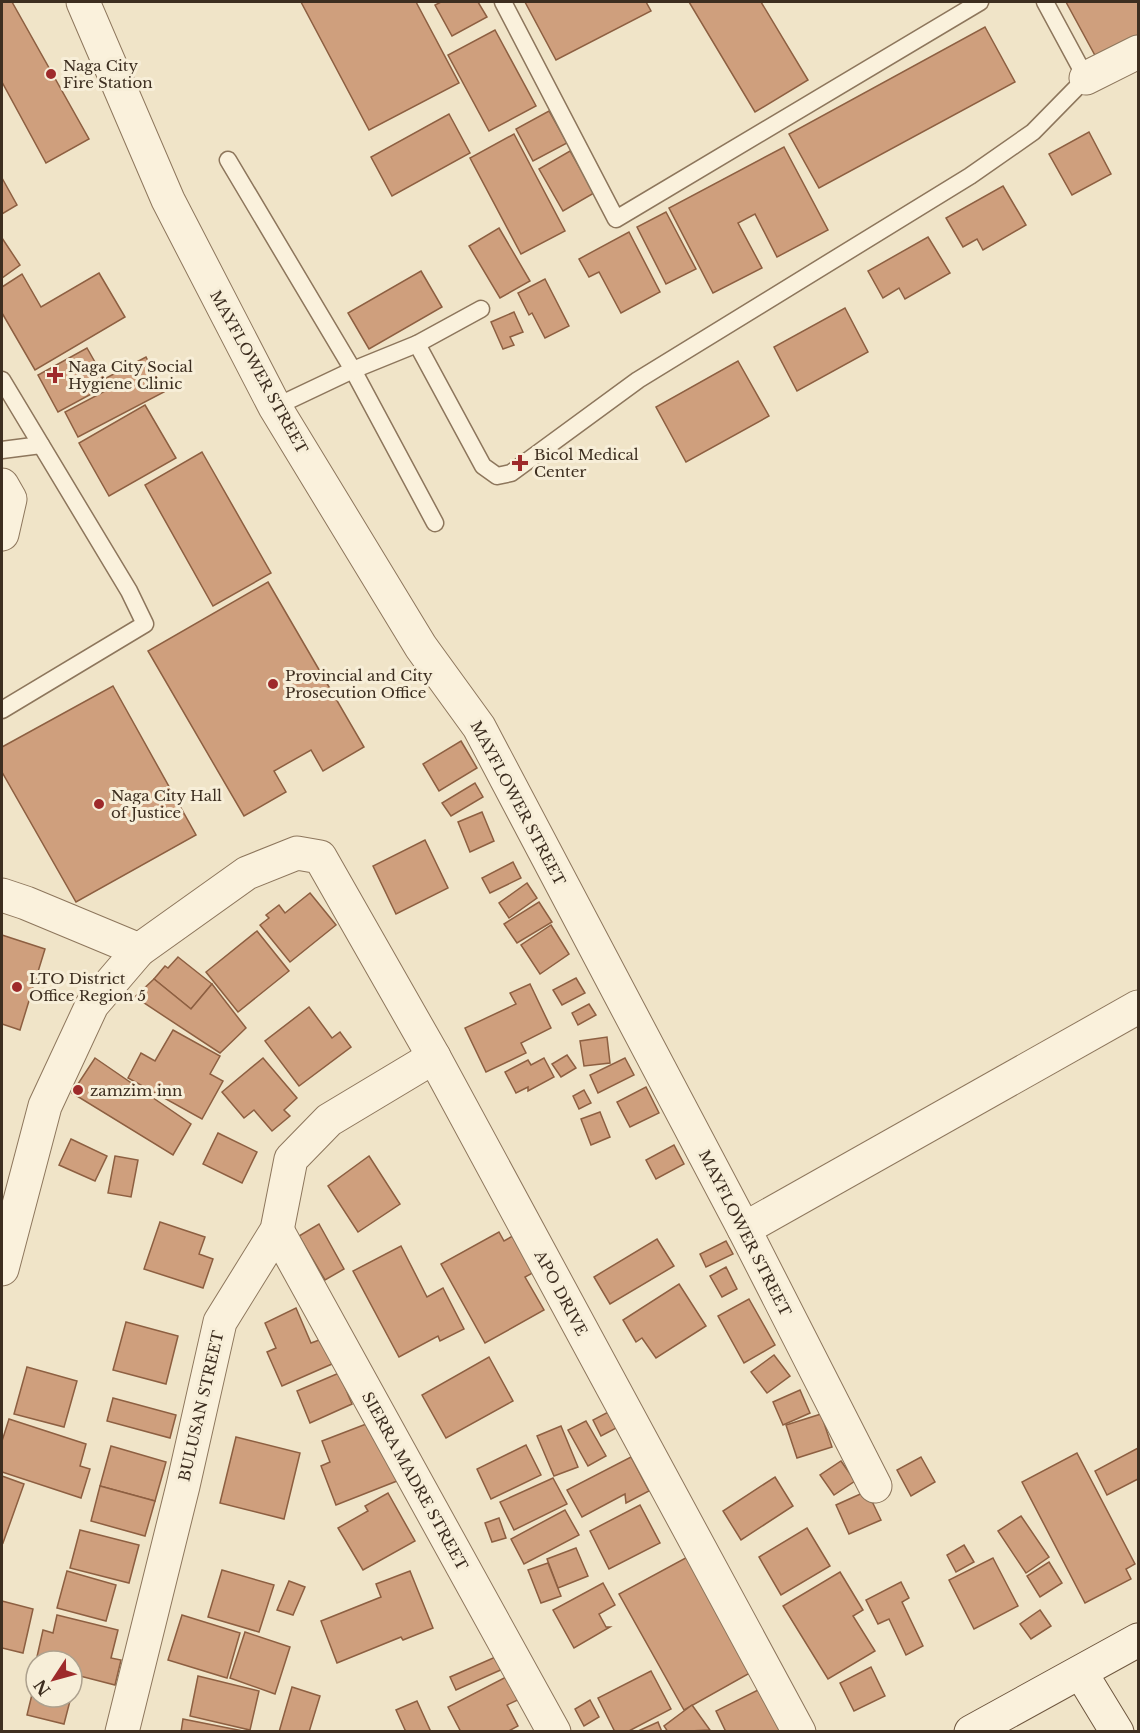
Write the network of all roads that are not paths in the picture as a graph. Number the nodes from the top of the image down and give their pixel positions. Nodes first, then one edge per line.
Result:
1 (83, 2) edge
2 (503, 2) edge
3 (981, 2) edge
4 (1045, 2) edge
5 (1138, 52) edge
6 (1086, 78) junction
7 (228, 160) dead end
8 (481, 309) dead end
9 (417, 344) junction
10 (353, 370) junction
11 (2, 380) edge
12 (275, 407) junction
13 (41, 445) junction
14 (2, 450) edge
15 (2, 485) edge
16 (435, 523) dead end
17 (2, 534) edge
18 (2, 710) edge
19 (2, 895) edge
20 (139, 950) junction
21 (1138, 1007) edge
22 (434, 1057) junction
23 (744, 1229) junction
24 (277, 1230) junction
25 (3, 1253) edge
26 (875, 1486) dead end
27 (1138, 1640) edge
28 (1081, 1673) junction
29 (122, 1731) edge
30 (554, 1731) edge
31 (799, 1731) edge
32 (971, 1731) edge
33 (1117, 1731) edge

1 - 12 street, MAYFLOWER STREET
2 - 3 lane
4 - 6 lane
5 - 6 street
6 - 9 lane
7 - 10 lane
8 - 9 lane
9 - 10 lane
10 - 12 lane
10 - 16 lane
11 - 13 lane
12 - 23 street, MAYFLOWER STREET
13 - 14 lane
13 - 18 lane
15 - 17 street
19 - 20 street
20 - 22 street, APO DRIVE
20 - 25 street
21 - 23 street
22 - 24 street, BULUSAN STREET
22 - 31 street, APO DRIVE
23 - 26 street, MAYFLOWER STREET
24 - 29 street, BULUSAN STREET
24 - 30 street, SIERRA MADRE STREET
27 - 28 street
28 - 32 street
28 - 33 street

